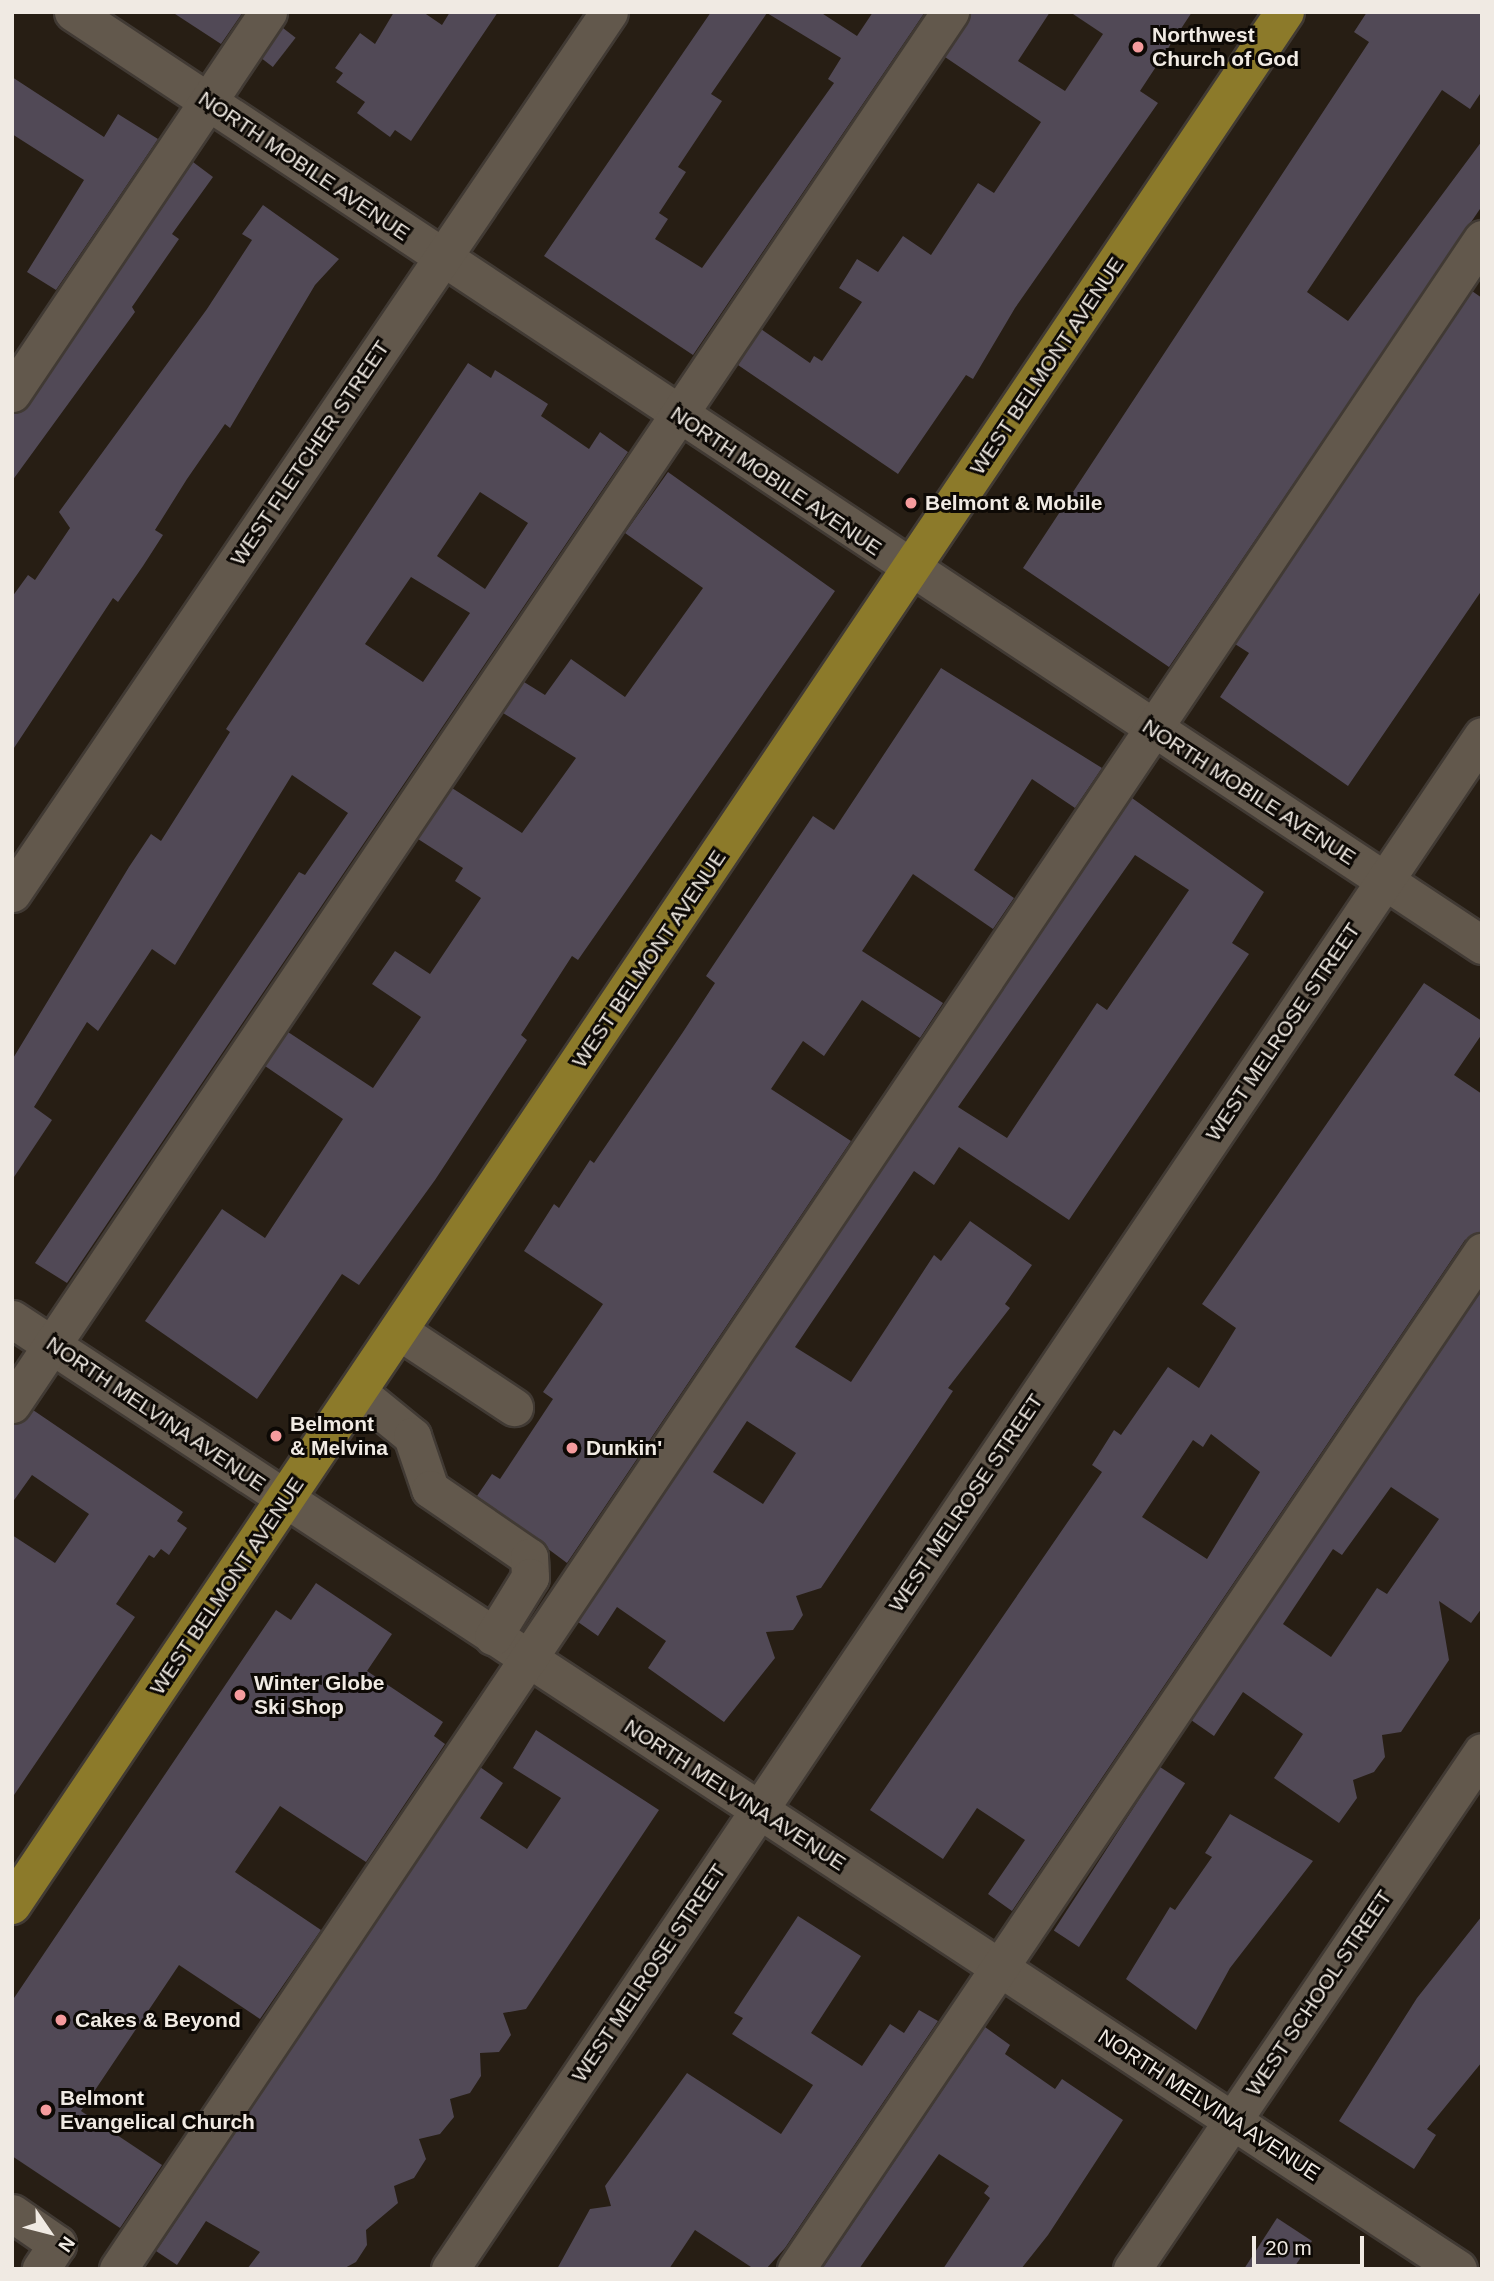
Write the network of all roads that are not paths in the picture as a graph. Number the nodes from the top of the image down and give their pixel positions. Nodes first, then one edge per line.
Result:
1 (73, 12) edge
2 (268, 12) edge
3 (609, 12) edge
4 (950, 12) edge
5 (1285, 12) edge
6 (208, 102) junction
7 (1482, 239) edge
8 (442, 258) junction
9 (12, 393) edge
10 (678, 416) junction
11 (910, 570) junction
12 (1149, 727) junction
13 (1482, 736) edge
14 (1384, 881) junction
15 (12, 893) edge
16 (1482, 945) edge
17 (1482, 1252) edge
18 (12, 1318) edge
19 (398, 1331) junction
20 (52, 1345) junction
21 (358, 1392) junction
22 (12, 1404) edge
23 (514, 1407) dead end
24 (285, 1500) junction
25 (493, 1637) junction
26 (524, 1657) junction
27 (1482, 1752) edge
28 (759, 1810) junction
29 (12, 1905) edge
30 (999, 1968) junction
31 (1232, 2121) junction
32 (12, 2213) edge
33 (1482, 2255) edge
34 (41, 2269) edge
35 (118, 2269) edge
36 (450, 2269) edge
37 (796, 2269) edge
38 (1132, 2269) edge
39 (1458, 2269) edge
40 (1472, 2269) edge

1 - 6 street, NORTH MOBILE AVENUE
2 - 6 street
3 - 8 street, WEST FLETCHER STREET
4 - 10 street
5 - 11 main road, WEST BELMONT AVENUE
6 - 8 street, NORTH MOBILE AVENUE
6 - 9 street
7 - 12 street
8 - 10 street, NORTH MOBILE AVENUE
8 - 15 street, WEST FLETCHER STREET
10 - 11 street, NORTH MOBILE AVENUE
10 - 20 street
11 - 12 street, NORTH MOBILE AVENUE
11 - 19 main road, WEST BELMONT AVENUE
12 - 14 street, NORTH MOBILE AVENUE
12 - 26 street
13 - 14 street, WEST MELROSE STREET
14 - 16 street, NORTH MOBILE AVENUE
14 - 28 street, WEST MELROSE STREET
17 - 30 street
18 - 20 street, NORTH MELVINA AVENUE
19 - 21 main road, WEST BELMONT AVENUE
19 - 23 street
20 - 22 street
20 - 24 street, NORTH MELVINA AVENUE
21 - 24 main road, WEST BELMONT AVENUE
21 - 25 street
24 - 25 street, NORTH MELVINA AVENUE
24 - 29 main road, WEST BELMONT AVENUE
25 - 26 street, NORTH MELVINA AVENUE
26 - 28 street, NORTH MELVINA AVENUE
26 - 35 street
27 - 31 street, WEST SCHOOL STREET
28 - 30 street, NORTH MELVINA AVENUE
28 - 36 street, WEST MELROSE STREET
30 - 31 street, NORTH MELVINA AVENUE
30 - 37 street
31 - 38 street, WEST SCHOOL STREET
31 - 39 street, NORTH MELVINA AVENUE
32 - 34 street
33 - 40 street

